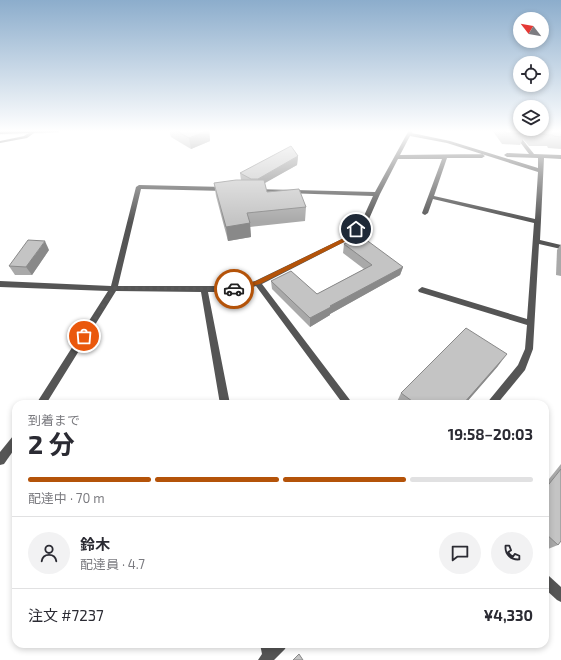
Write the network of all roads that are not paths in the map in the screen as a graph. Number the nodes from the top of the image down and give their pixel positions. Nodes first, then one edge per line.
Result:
1 (395, 161) edge
2 (444, 161) edge
3 (508, 161) edge
4 (538, 161) edge
5 (541, 171) junction
6 (231, 189) edge
7 (246, 190) edge
8 (377, 194) junction
9 (430, 197) junction
10 (425, 213) dead end
11 (538, 222) junction
12 (536, 241) junction
13 (561, 247) edge
14 (258, 283) junction
15 (0, 284) edge
16 (114, 288) junction
17 (204, 289) junction
18 (422, 290) dead end
19 (530, 322) junction
20 (44, 400) edge
21 (223, 400) edge
22 (345, 400) edge
23 (494, 400) edge
24 (12, 445) edge
25 (0, 460) edge
26 (549, 584) edge
27 (561, 596) edge

1 - 8 street
2 - 9 street
3 - 5 street
4 - 5 street
5 - 11 street
6 - 16 street
7 - 8 street
8 - 14 street
9 - 10 street
9 - 11 street
11 - 12 street
12 - 13 street
12 - 19 street
14 - 17 street
14 - 22 street
15 - 16 street
16 - 17 street
16 - 20 street
17 - 21 street
18 - 19 street
19 - 23 street
24 - 25 street
26 - 27 street

